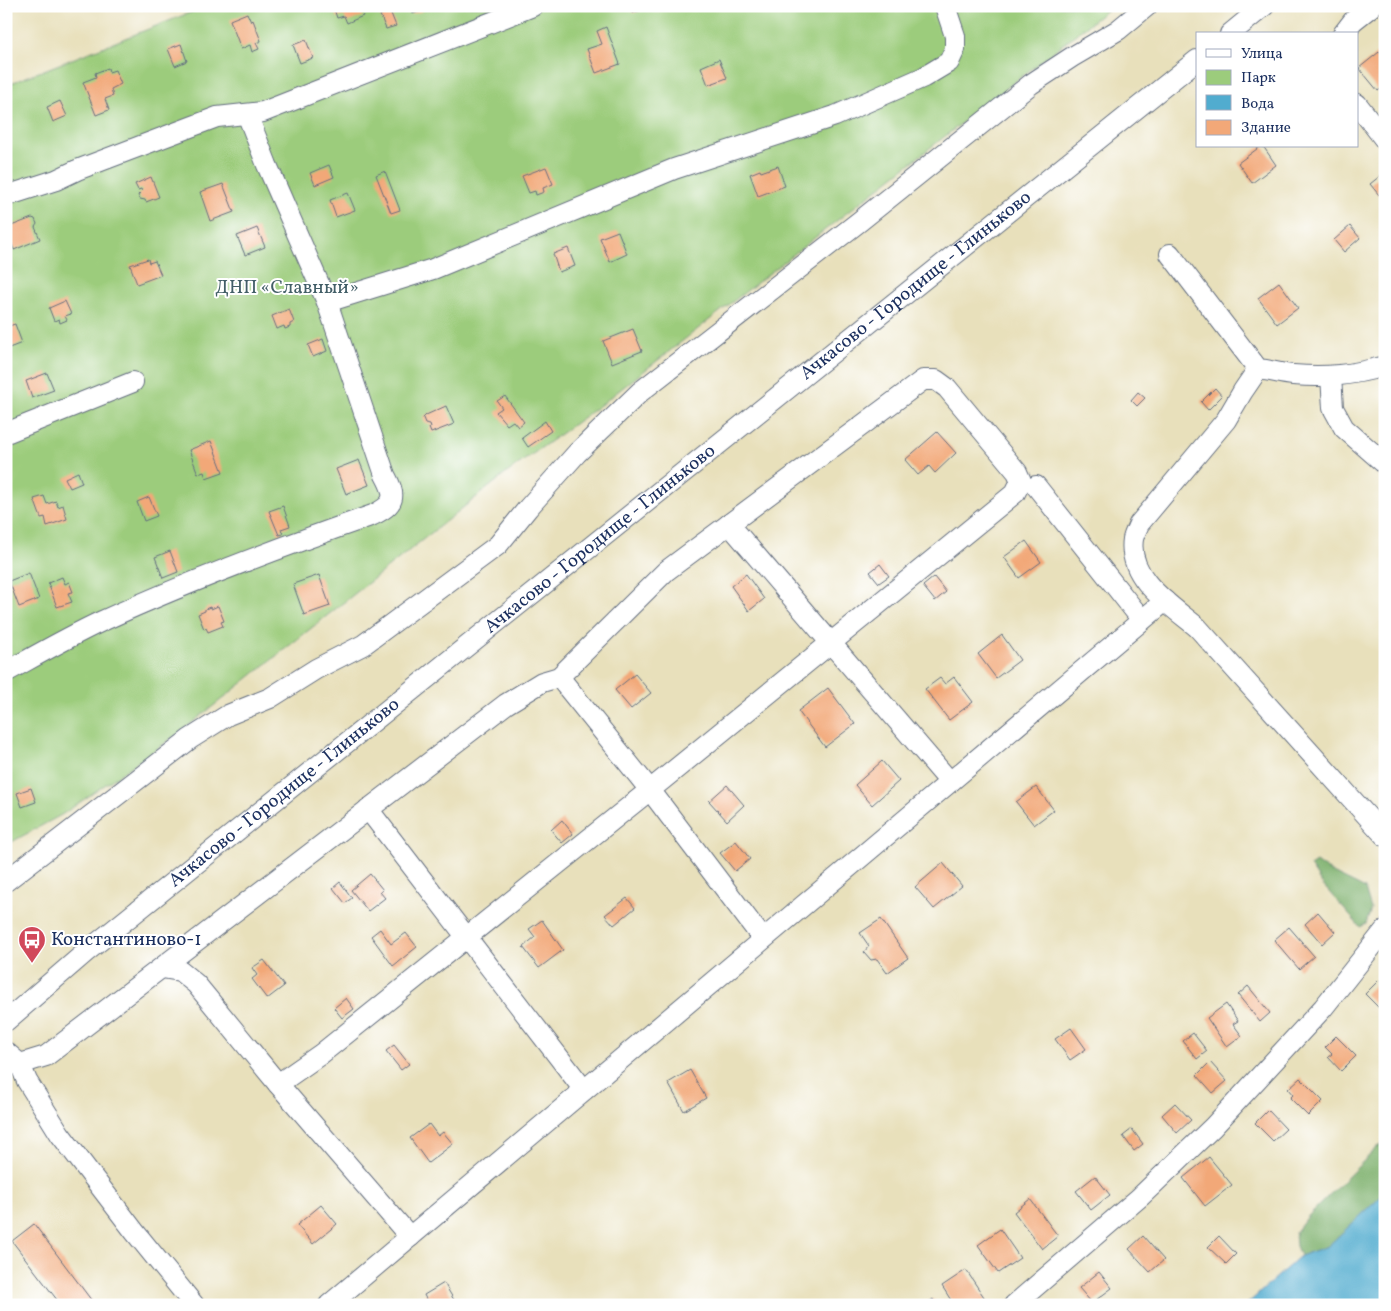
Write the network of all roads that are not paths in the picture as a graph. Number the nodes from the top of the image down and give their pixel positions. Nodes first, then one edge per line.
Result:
1 (533, 6) edge
2 (945, 6) edge
3 (1147, 6) edge
4 (1264, 6) edge
5 (1372, 6) edge
6 (1232, 32) edge
7 (1346, 32) edge
8 (1196, 61) edge
9 (1358, 105) edge
10 (247, 114) junction
11 (1385, 140) edge
12 (6, 196) edge
13 (1170, 254) dead end
14 (328, 302) junction
15 (1385, 366) edge
16 (1258, 369) junction
17 (1331, 376) junction
18 (134, 382) dead end
19 (6, 433) edge
20 (1385, 464) edge
21 (1036, 486) dead end
22 (729, 524) junction
23 (1165, 601) junction
24 (1142, 620) junction
25 (831, 642) junction
26 (6, 672) edge
27 (559, 677) junction
28 (950, 782) junction
29 (650, 790) junction
30 (368, 809) junction
31 (1385, 836) edge
32 (6, 881) edge
33 (1385, 930) edge
34 (467, 936) junction
35 (763, 940) junction
36 (162, 968) junction
37 (6, 1021) edge
38 (13, 1058) edge
39 (278, 1084) junction
40 (584, 1090) junction
41 (410, 1237) junction
42 (194, 1305) edge
43 (329, 1305) edge
44 (1014, 1305) edge

1 - 10 street
2 - 14 street
3 - 32 street
4 - 6 street
5 - 7 street
8 - 37 street, Ачкасово - Городище - Глиньково
9 - 11 street
10 - 12 street
10 - 14 street
13 - 16 street
14 - 26 street
15 - 17 street
16 - 17 street
16 - 23 street
17 - 20 street
18 - 19 street
21 - 24 street
22 - 25 street
22 - 25 street
22 - 27 street
23 - 24 street
23 - 31 street
24 - 28 street
25 - 28 street
25 - 29 street
27 - 29 street
27 - 30 street
28 - 35 street
29 - 34 street
29 - 35 street
30 - 34 street
30 - 36 street
33 - 44 street
34 - 39 street
34 - 40 street
35 - 40 street
36 - 38 street
36 - 39 street
38 - 42 street
39 - 41 street
40 - 41 street
41 - 43 street

